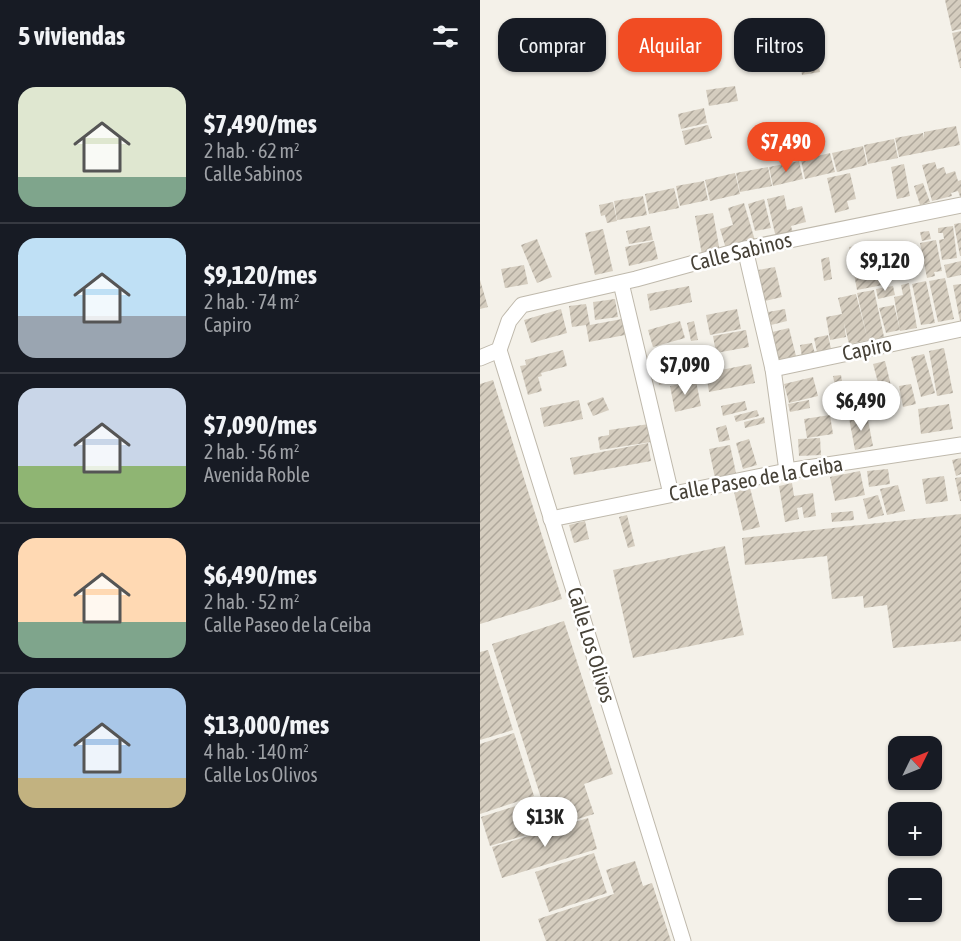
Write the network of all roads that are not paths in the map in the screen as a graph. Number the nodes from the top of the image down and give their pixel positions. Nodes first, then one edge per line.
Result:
1 (961, 205) edge
2 (745, 249) junction
3 (621, 283) junction
4 (961, 329) edge
5 (499, 350) junction
6 (480, 358) edge
7 (773, 369) junction
8 (961, 445) edge
9 (787, 471) junction
10 (671, 494) junction
11 (552, 519) junction
12 (683, 941) edge

1 - 2 street, Calle Sabinos
2 - 3 street, Calle Sabinos
2 - 7 street
3 - 5 street, Calle Sabinos
3 - 10 street
4 - 7 street, Capiro
5 - 6 street
5 - 11 street, Calle Los Olivos
7 - 9 street
8 - 9 street, Calle Paseo de la Ceiba
9 - 10 street, Calle Paseo de la Ceiba
10 - 11 street, Calle Paseo de la Ceiba
11 - 12 street, Calle Los Olivos

